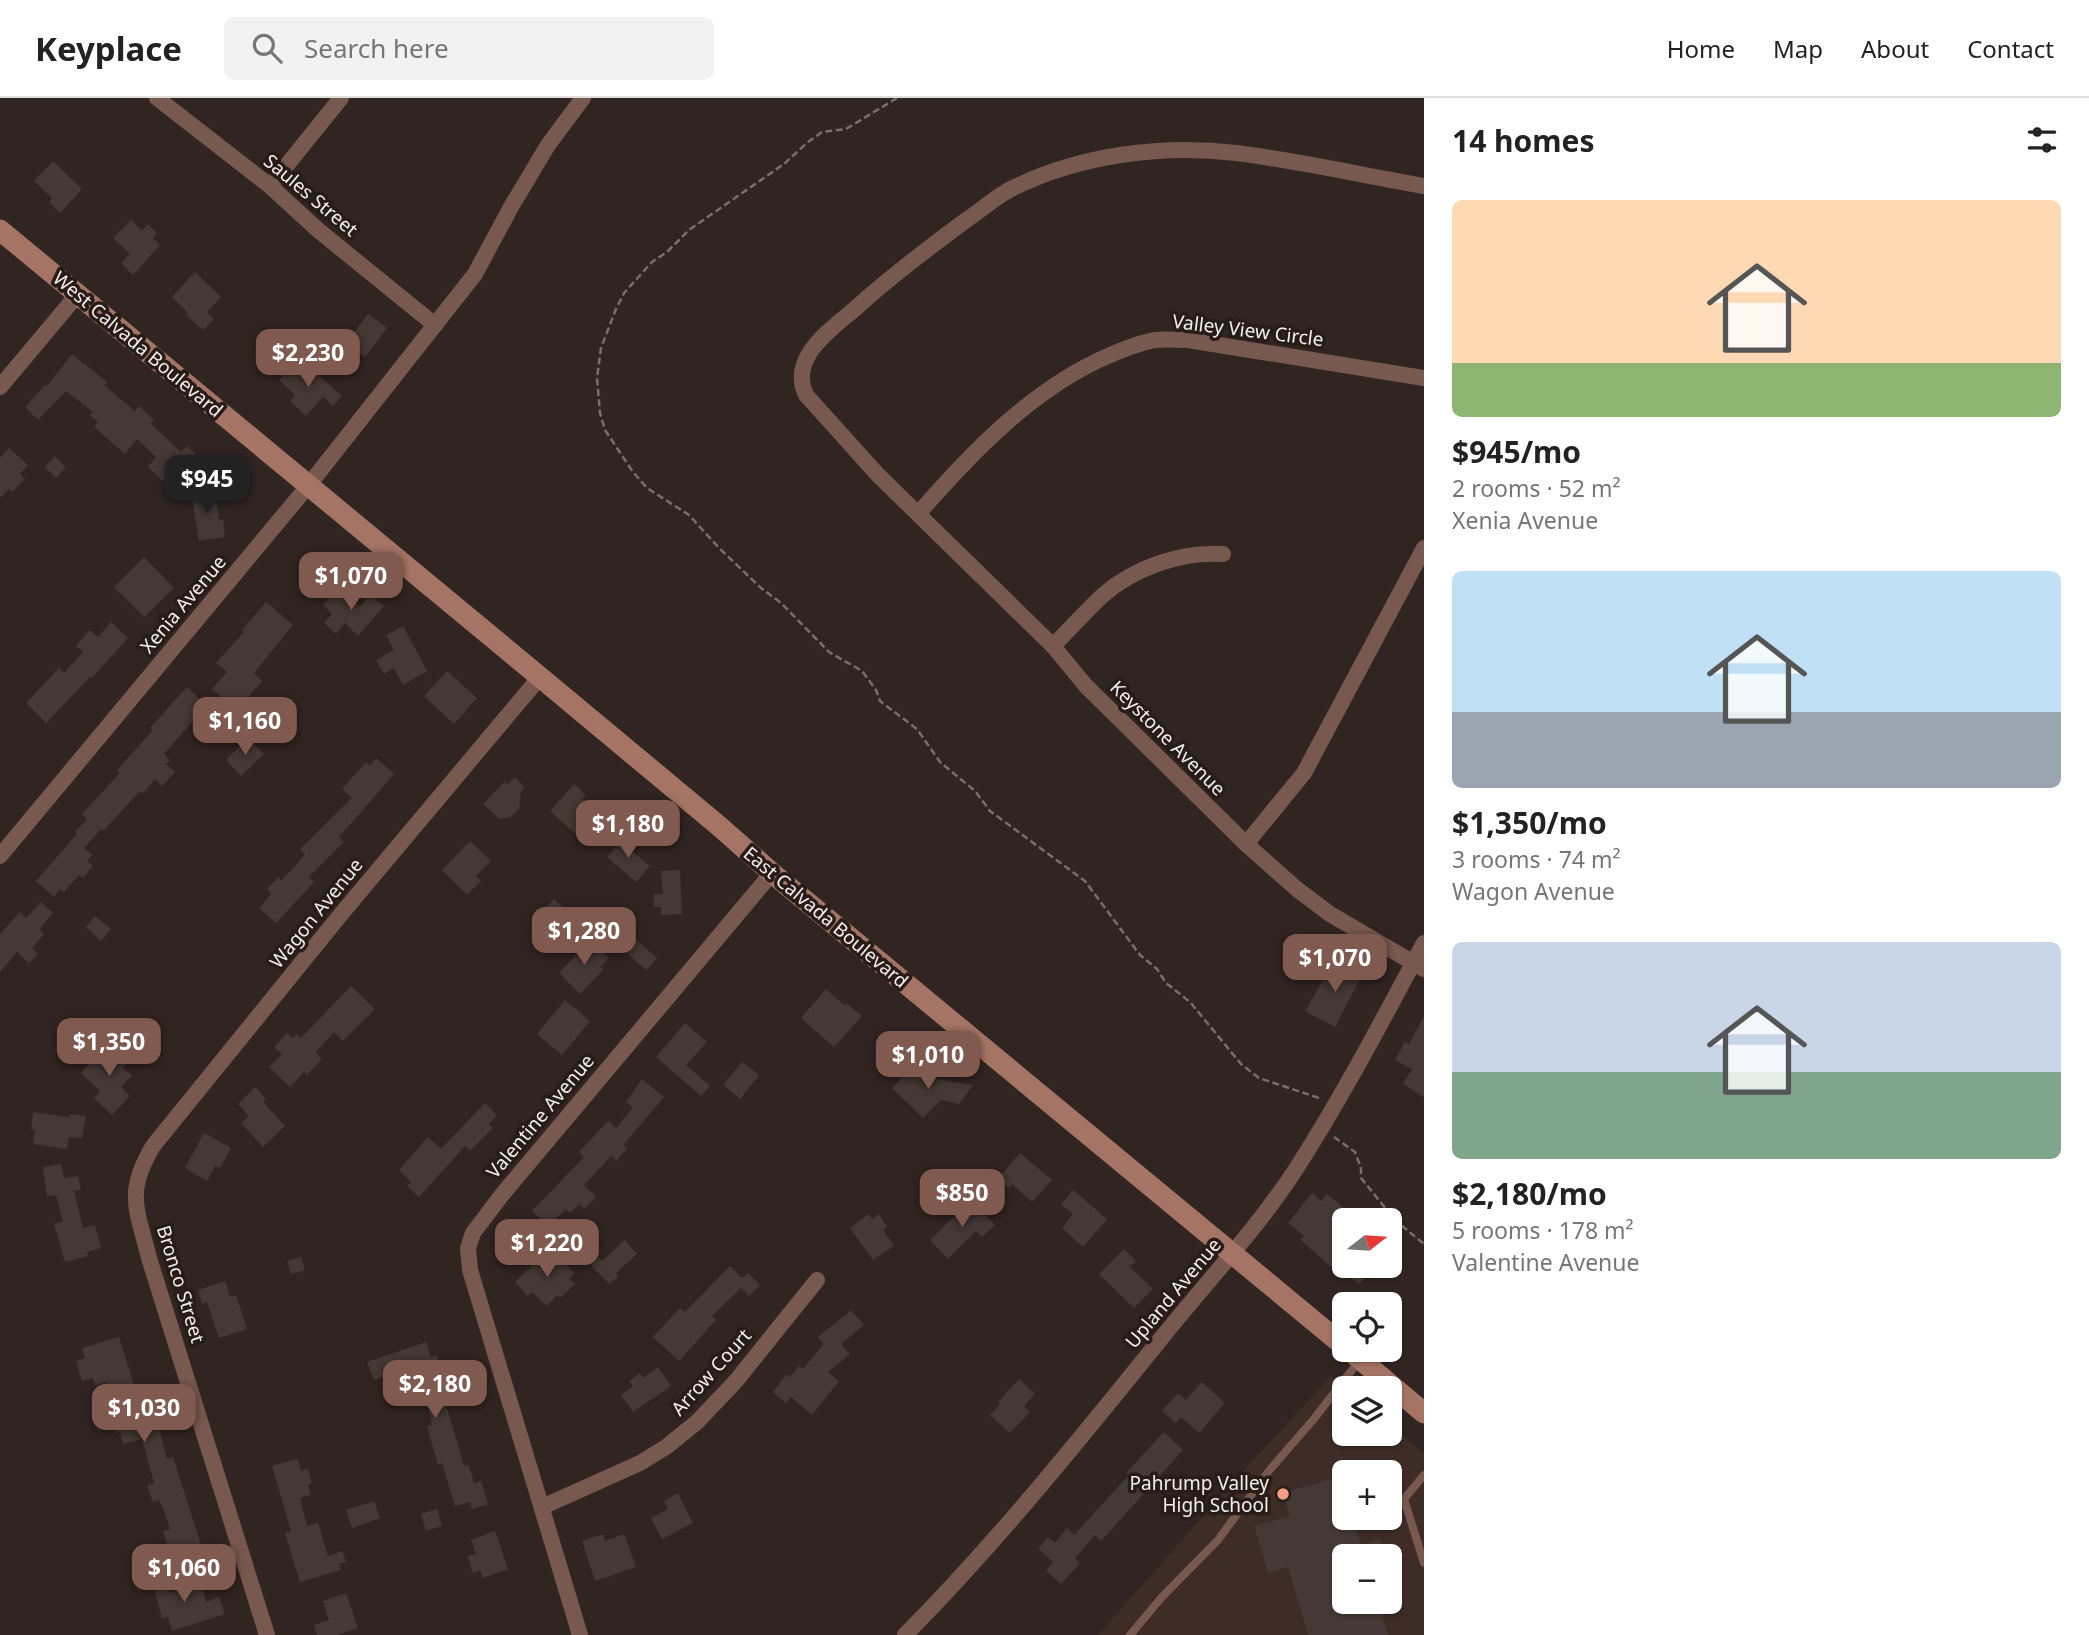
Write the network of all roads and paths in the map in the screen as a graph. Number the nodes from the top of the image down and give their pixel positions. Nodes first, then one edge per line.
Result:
1 (157, 98) edge
2 (341, 98) edge
3 (583, 98) edge
4 (897, 98) edge
5 (270, 186) junction
6 (1424, 186) edge
7 (0, 230) edge
8 (78, 294) junction
9 (435, 325) junction
10 (1424, 378) edge
11 (0, 387) edge
12 (308, 486) junction
13 (918, 514) junction
14 (1424, 548) edge
15 (1223, 554) dead end
16 (1053, 646) junction
17 (540, 677) junction
18 (1246, 844) junction
19 (0, 856) edge
20 (772, 873) junction
21 (1424, 943) edge
22 (1419, 966) edge
23 (1336, 1104) junction
24 (1326, 1121) junction
25 (135, 1184) joint
26 (1424, 1244) edge
27 (1233, 1255) junction
28 (817, 1280) dead end
29 (1332, 1336) edge
30 (1345, 1362) edge
31 (1363, 1362) edge
32 (1424, 1413) edge
33 (1422, 1481) edge
34 (542, 1507) junction
35 (1424, 1563) edge
36 (267, 1635) edge
37 (580, 1635) edge
38 (905, 1635) edge
39 (1130, 1635) edge

1 - 5 street, Saules Street
2 - 5 street
3 - 9 street, Xenia Avenue
4 - 23 path
5 - 9 street, Saules Street
6 - 13 street, Keystone Avenue
7 - 8 main road, West Calvada Boulevard
8 - 11 street
8 - 12 main road, West Calvada Boulevard
9 - 12 street, Xenia Avenue
10 - 13 street, Valley View Circle
12 - 17 main road, East Calvada Boulevard
12 - 19 street, Xenia Avenue
13 - 16 street, Keystone Avenue
14 - 18 street
15 - 16 street
16 - 18 street, Keystone Avenue
17 - 20 main road, East Calvada Boulevard
17 - 25 street, Wagon Avenue
18 - 22 street, Keystone Avenue
20 - 27 main road, East Calvada Boulevard
20 - 34 street, Valentine Avenue
21 - 22 street, Upland Avenue
22 - 23 street, Upland Avenue
23 - 24 street, Upland Avenue
24 - 26 path
24 - 27 street, Upland Avenue
25 - 36 street, Bronco Street
27 - 29 main road, East Calvada Boulevard
27 - 38 street, Upland Avenue
28 - 34 street, Arrow Court
30 - 39 lane
31 - 32 main road, East Calvada Boulevard
33 - 35 lane
34 - 37 street, Valentine Avenue

